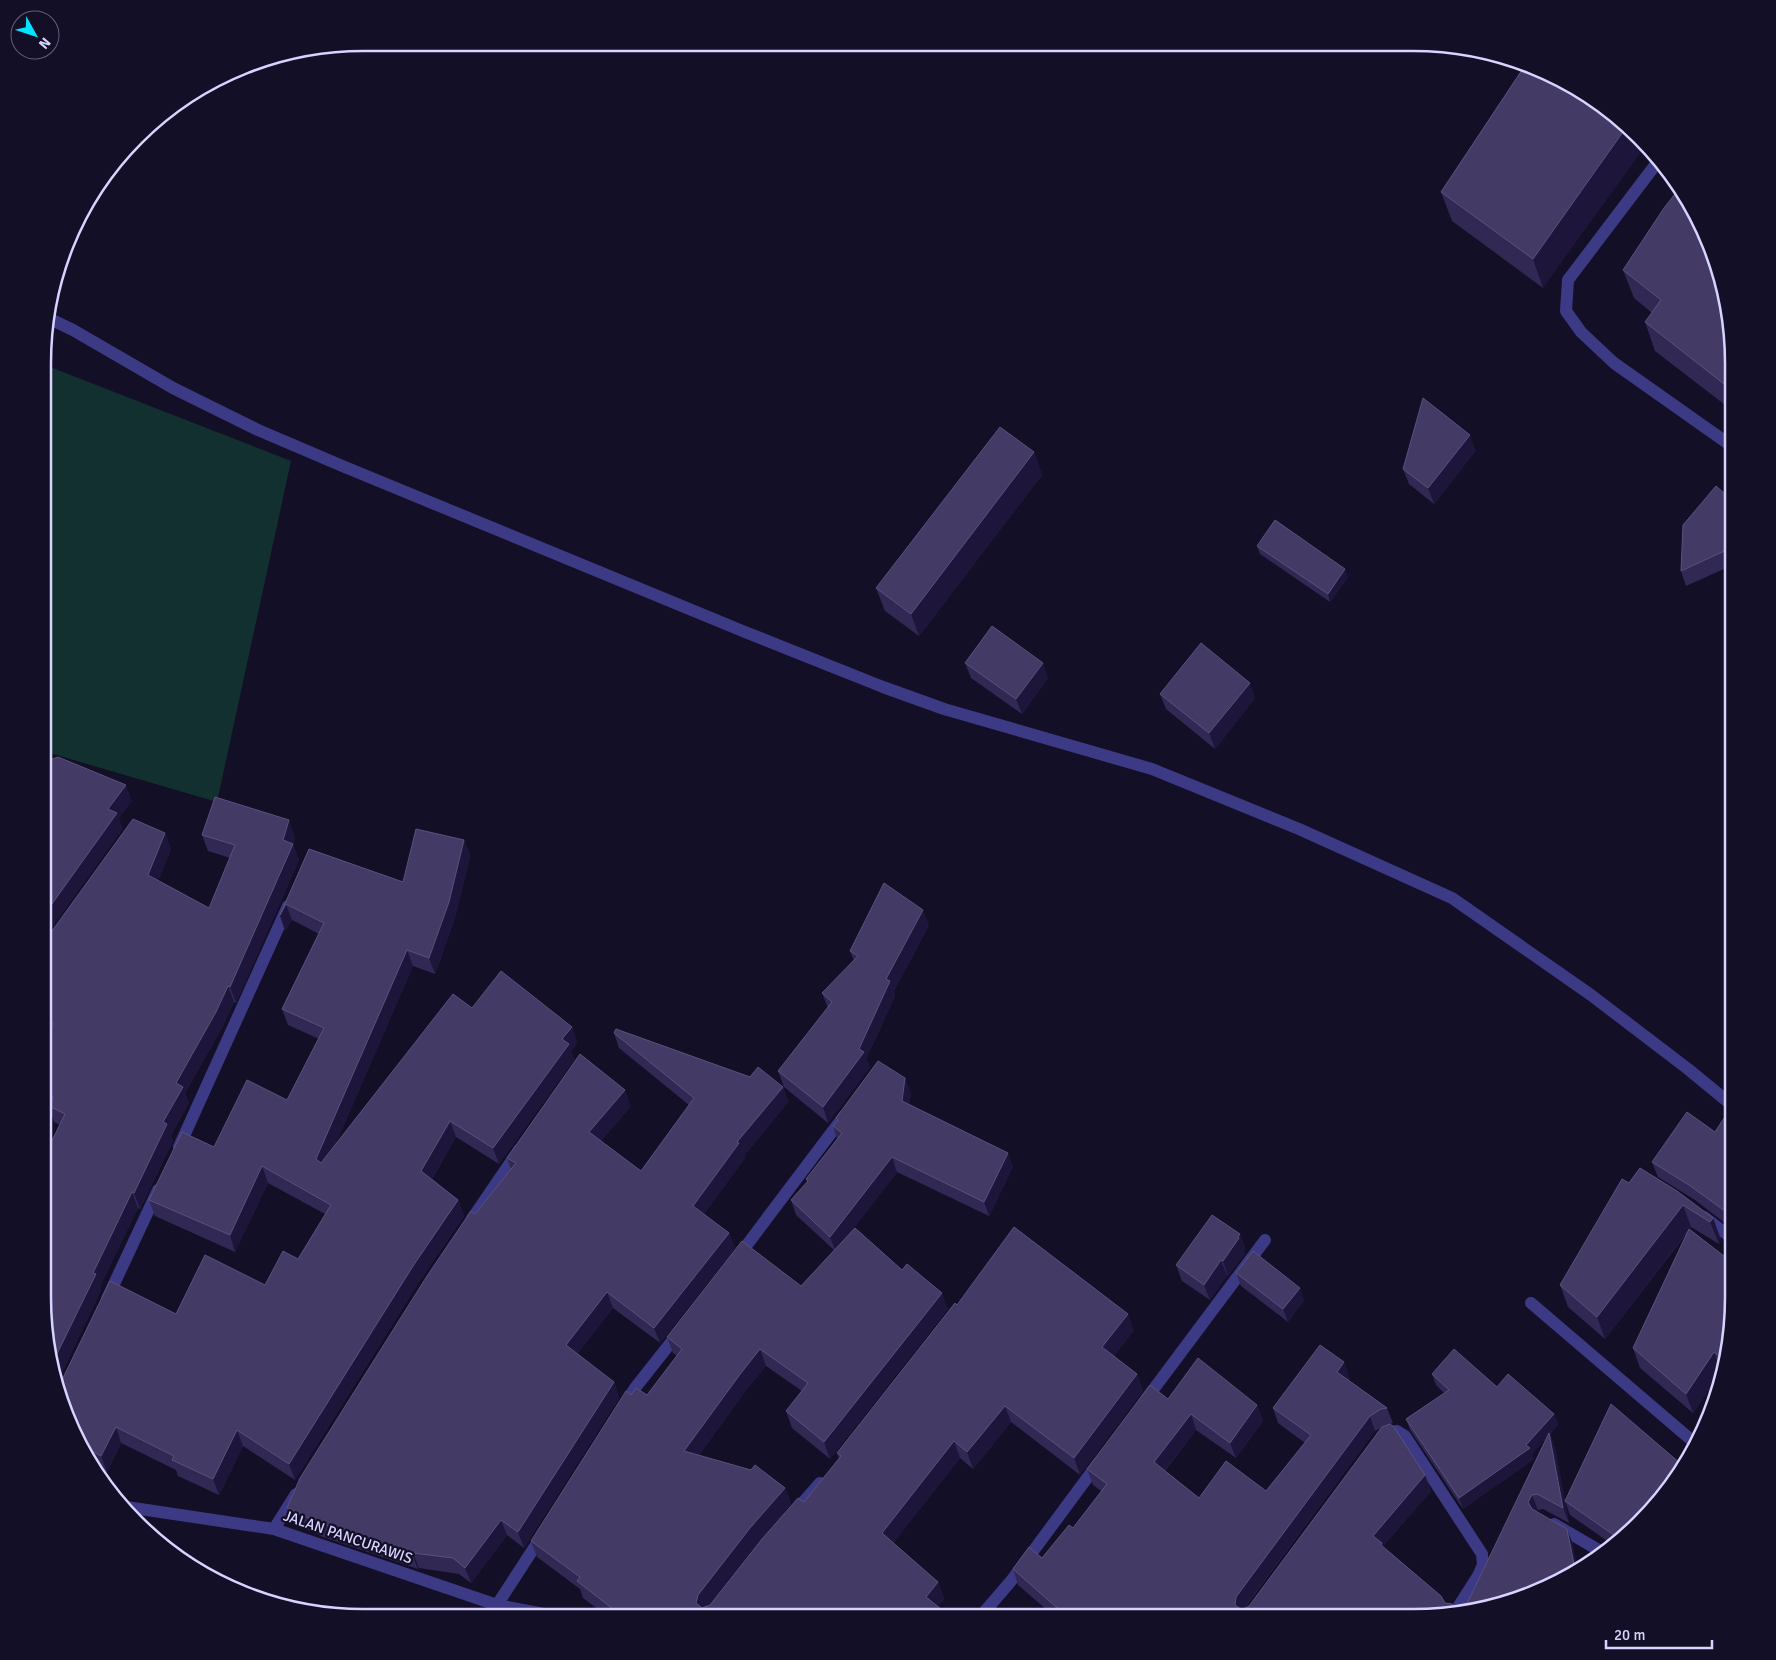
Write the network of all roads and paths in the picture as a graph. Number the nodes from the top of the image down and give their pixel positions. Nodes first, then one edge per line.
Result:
1 (1654, 166) edge
2 (54, 322) edge
3 (1725, 441) edge
4 (292, 897) edge
5 (1725, 1099) edge
6 (850, 1108) edge
7 (526, 1139) edge
8 (173, 1160) edge
9 (164, 1178) edge
10 (1697, 1212) edge
11 (465, 1230) edge
12 (1725, 1232) edge
13 (1265, 1240) dead end
14 (732, 1265) edge
15 (1532, 1303) dead end
16 (100, 1313) edge
17 (690, 1319) edge
18 (1135, 1415) edge
19 (614, 1422) edge
20 (1691, 1439) edge
21 (1376, 1444) edge
22 (1106, 1454) edge
23 (830, 1472) edge
24 (301, 1486) edge
25 (133, 1508) edge
26 (1542, 1517) edge
27 (550, 1522) edge
28 (787, 1522) edge
29 (274, 1529) junction
30 (1596, 1549) edge
31 (497, 1605) junction
32 (1459, 1605) edge
33 (494, 1609) edge
34 (518, 1609) edge
35 (987, 1609) edge

1 - 3 street
2 - 5 street
4 - 8 street
6 - 14 street
7 - 11 street
9 - 16 street
10 - 12 street
13 - 18 street
15 - 20 street
17 - 19 street
21 - 32 street
22 - 35 street
23 - 28 street
24 - 29 street
25 - 29 street, JALAN PANCURAWIS
26 - 30 street
27 - 31 street
29 - 31 street, JALAN PANCURAWIS
31 - 33 street
31 - 34 street, JALAN PANCURAWIS

